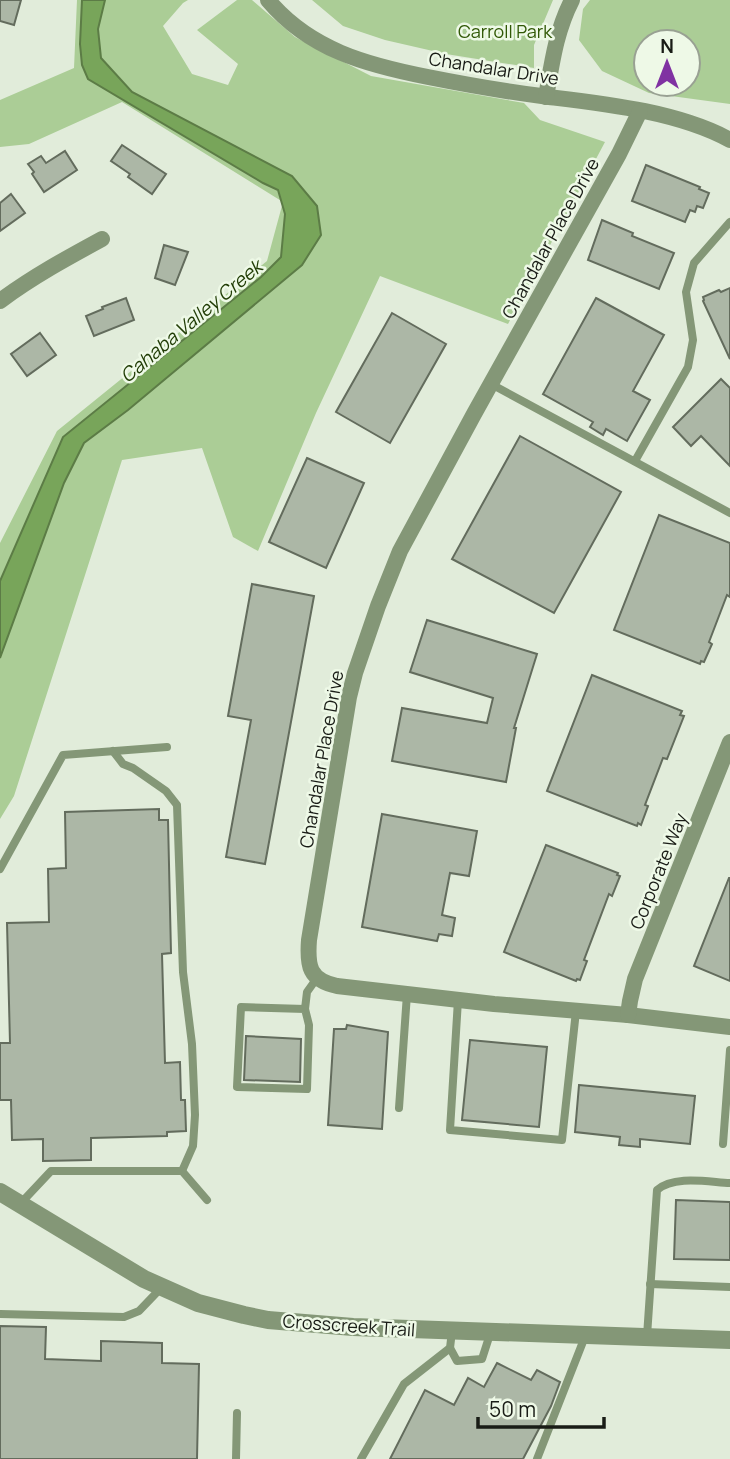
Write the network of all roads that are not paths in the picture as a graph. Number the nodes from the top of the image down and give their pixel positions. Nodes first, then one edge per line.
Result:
1 (268, 0) edge
2 (572, 0) edge
3 (546, 97) junction
4 (640, 111) junction
5 (730, 139) edge
6 (730, 222) edge
7 (102, 239) dead end
8 (0, 301) edge
9 (491, 384) junction
10 (635, 461) junction
11 (730, 513) edge
12 (730, 742) edge
13 (167, 747) dead end
14 (113, 751) junction
15 (0, 869) edge
16 (317, 978) junction
17 (407, 994) junction
18 (458, 1000) junction
19 (305, 1009) junction
20 (576, 1011) junction
21 (628, 1015) junction
22 (730, 1027) edge
23 (730, 1051) edge
24 (729, 1076) edge
25 (399, 1108) dead end
26 (723, 1144) dead end
27 (182, 1171) junction
28 (730, 1183) edge
29 (0, 1192) edge
30 (207, 1200) dead end
31 (20, 1204) junction
32 (650, 1284) junction
33 (162, 1287) junction
34 (730, 1287) edge
35 (0, 1314) edge
36 (491, 1331) junction
37 (586, 1334) junction
38 (648, 1336) junction
39 (451, 1339) junction
40 (730, 1340) edge
41 (237, 1413) dead end
42 (236, 1459) edge
43 (361, 1459) edge
44 (537, 1459) edge

1 - 3 street, Chandalar Drive
2 - 3 street
3 - 4 street, Chandalar Drive
4 - 5 street, Chandalar Drive
4 - 9 street, Chandalar Place Drive
6 - 10 lane
7 - 8 street
9 - 10 lane
9 - 16 street, Chandalar Place Drive
10 - 11 lane
12 - 21 street, Corporate Way
13 - 14 lane
14 - 15 lane
14 - 27 lane
16 - 17 street
16 - 19 lane
17 - 18 street
17 - 25 lane
18 - 20 street
18 - 20 lane
19 - 19 lane
20 - 21 street
21 - 22 street
23 - 24 lane
24 - 26 lane
27 - 30 lane
27 - 31 lane
28 - 32 lane
29 - 31 street, Crosscreek Trail
31 - 33 street, Crosscreek Trail
32 - 34 lane
32 - 38 lane
33 - 35 lane
33 - 39 street, Crosscreek Trail
36 - 37 street, Crosscreek Trail
36 - 39 street, Crosscreek Trail
36 - 39 lane
37 - 38 street, Crosscreek Trail
37 - 44 lane
38 - 40 street, Crosscreek Trail
39 - 43 lane
41 - 42 lane

